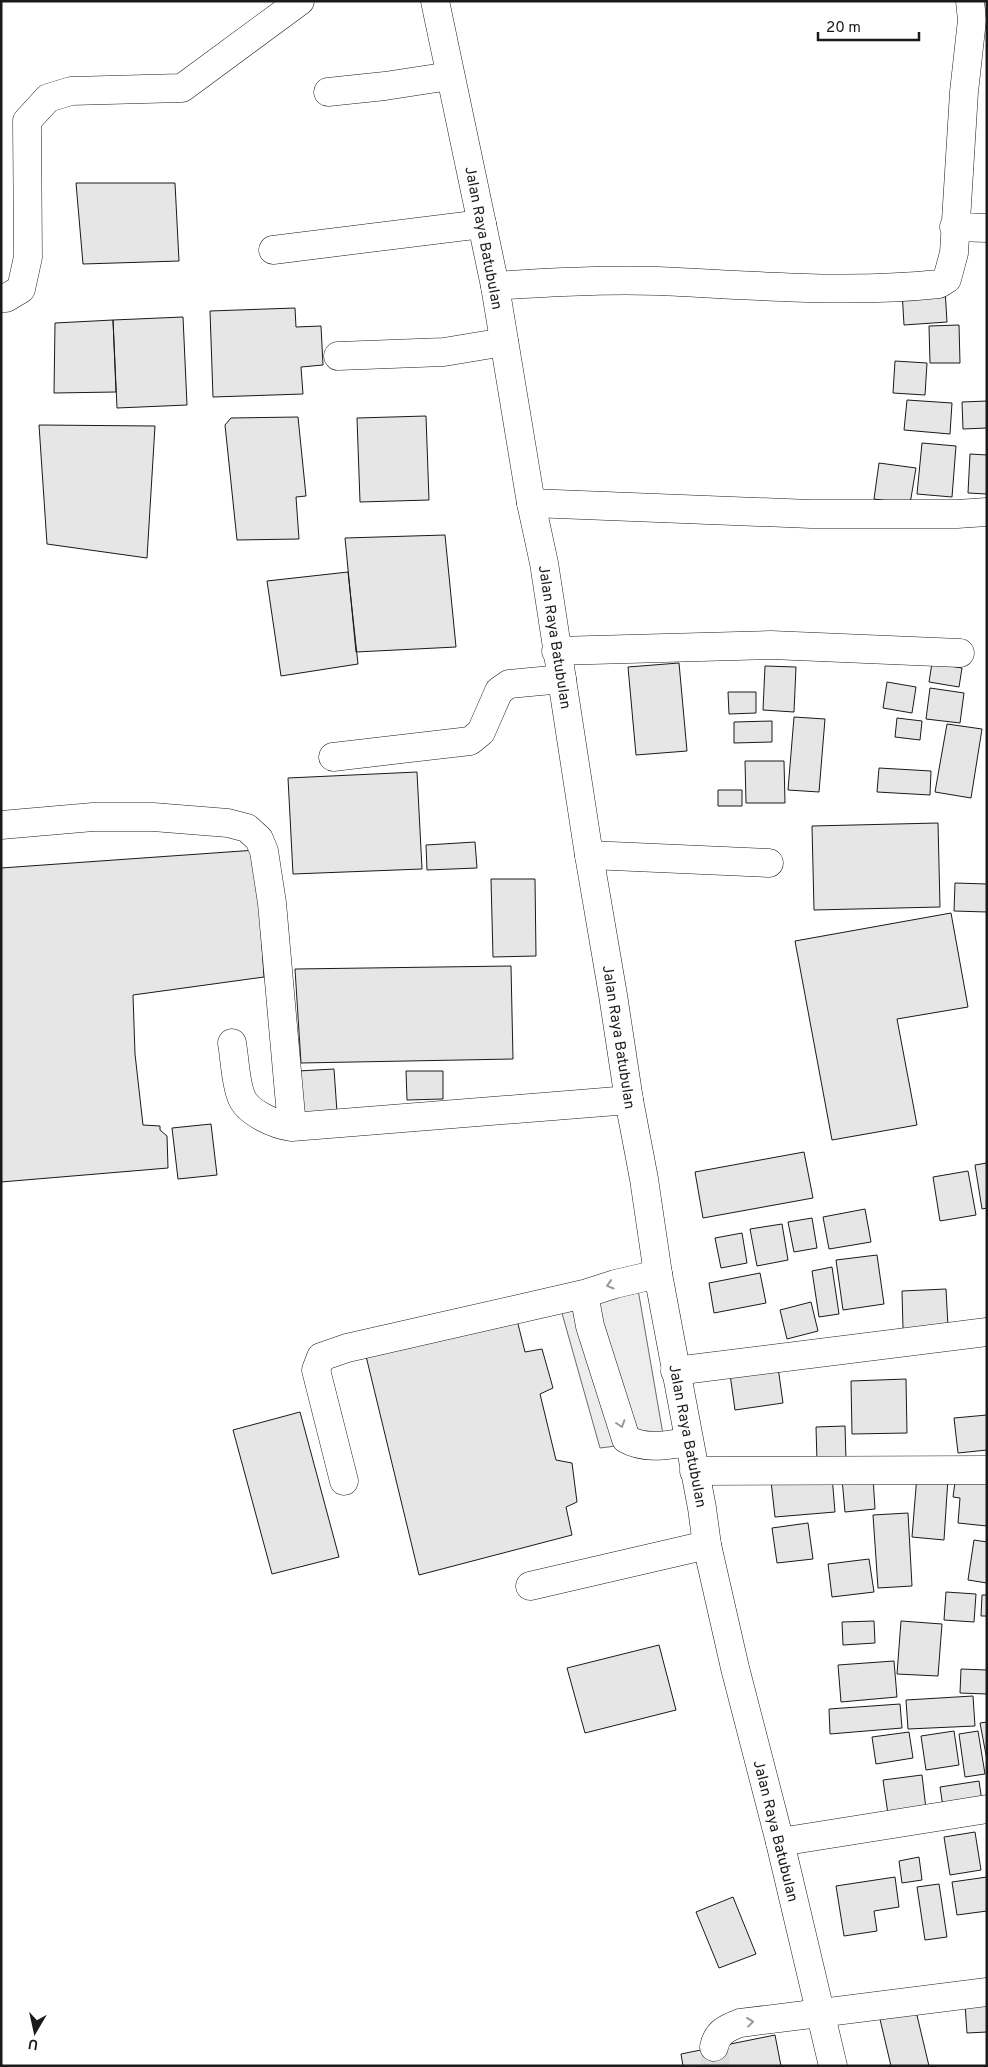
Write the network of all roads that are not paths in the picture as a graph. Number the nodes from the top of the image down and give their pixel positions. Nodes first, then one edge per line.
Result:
1 (300, 1) edge
2 (435, 1) edge
3 (970, 1) edge
4 (450, 76) junction
5 (328, 92) dead end
6 (482, 224) junction
7 (954, 226) junction
8 (987, 228) edge
9 (274, 250) dead end
10 (495, 286) junction
11 (1, 298) edge
12 (504, 342) junction
13 (338, 356) dead end
14 (531, 503) junction
15 (987, 512) edge
16 (556, 651) junction
17 (960, 653) dead end
18 (562, 679) junction
19 (333, 757) dead end
20 (1, 825) edge
21 (589, 855) junction
22 (769, 864) dead end
23 (232, 1043) dead end
24 (629, 1100) junction
25 (292, 1127) junction
26 (658, 1274) junction
27 (584, 1294) junction
28 (987, 1332) edge
29 (675, 1371) junction
30 (688, 1442) junction
31 (987, 1470) edge
32 (694, 1471) junction
33 (344, 1481) dead end
34 (707, 1545) junction
35 (530, 1586) dead end
36 (987, 1809) edge
37 (780, 1842) junction
38 (987, 1992) edge
39 (819, 2012) junction
40 (714, 2047) tunnel mouth
41 (833, 2066) edge

1 - 11 main road
2 - 4 main road, Jalan Raya Batubulan
3 - 7 main road
4 - 5 main road
4 - 6 main road, Jalan Raya Batubulan
6 - 9 main road
6 - 10 main road, Jalan Raya Batubulan
7 - 8 main road
7 - 10 main road
10 - 12 main road, Jalan Raya Batubulan
12 - 13 main road
12 - 14 main road, Jalan Raya Batubulan
14 - 15 main road
14 - 16 main road, Jalan Raya Batubulan
16 - 17 main road
16 - 18 main road, Jalan Raya Batubulan
18 - 19 main road
18 - 21 main road, Jalan Raya Batubulan
20 - 25 main road
21 - 22 main road
21 - 24 main road, Jalan Raya Batubulan
23 - 25 main road
24 - 25 main road
24 - 26 main road, Jalan Raya Batubulan
26 -> 27 main road
26 - 29 main road, Jalan Raya Batubulan
27 -> 30 main road
27 - 33 main road
28 - 29 main road
29 - 30 main road, Jalan Raya Batubulan
30 - 32 main road, Jalan Raya Batubulan
31 - 32 main road
32 - 34 main road, Jalan Raya Batubulan
34 - 35 main road
34 - 37 main road, Jalan Raya Batubulan
36 - 37 main road
37 - 39 main road, Jalan Raya Batubulan
38 - 39 main road
40 -> 39 main road
39 - 41 main road, Jalan Raya Batubulan

